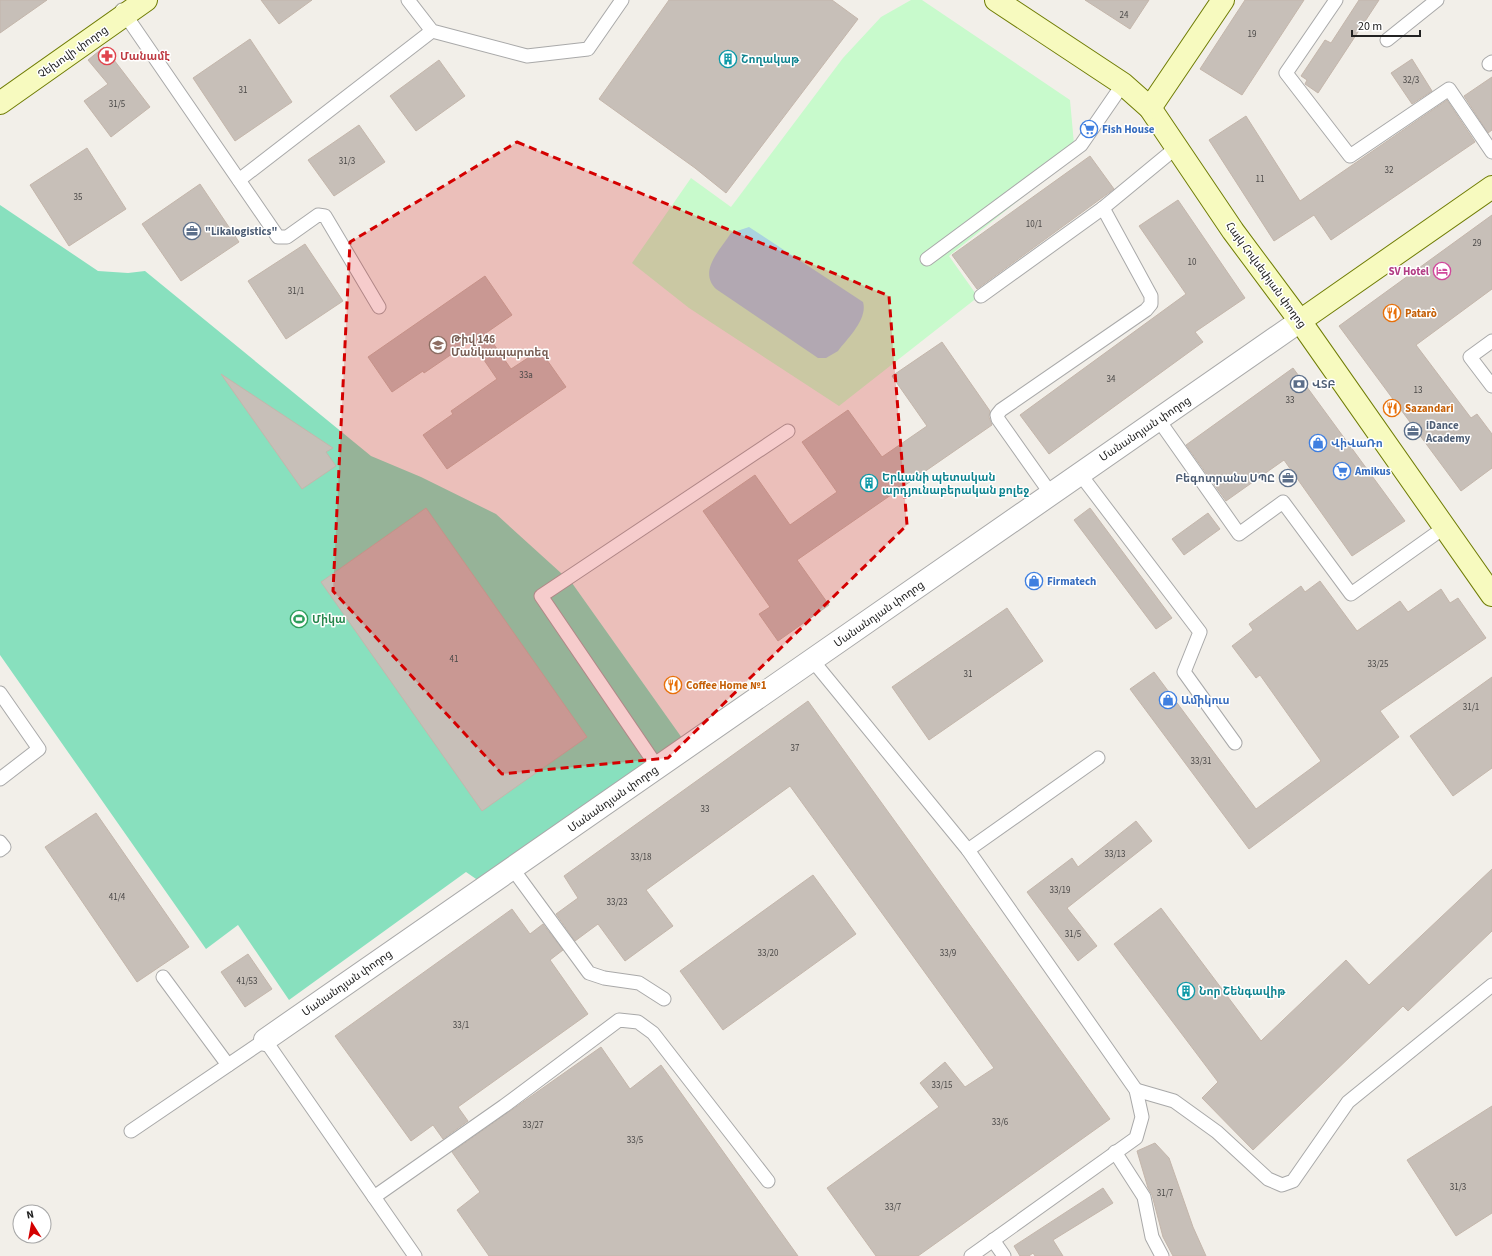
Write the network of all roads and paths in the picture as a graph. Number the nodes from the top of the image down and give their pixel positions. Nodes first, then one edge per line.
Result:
1 (146, 0) edge
2 (408, 0) edge
3 (622, 0) edge
4 (996, 0) edge
5 (1223, 0) edge
6 (1336, 0) edge
7 (1437, 0) edge
8 (126, 8) edge
9 (432, 31) junction
10 (1387, 40) dead end
11 (1123, 84) junction
12 (0, 94) edge
13 (0, 103) edge
14 (1150, 108) junction
15 (1178, 147) junction
16 (1492, 152) edge
17 (239, 180) junction
18 (1492, 187) edge
19 (1103, 208) junction
20 (927, 259) dead end
21 (981, 296) dead end
22 (379, 307) dead end
23 (1300, 321) junction
24 (1492, 341) edge
25 (1492, 386) edge
26 (1158, 419) junction
27 (788, 431) dead end
28 (1080, 474) junction
29 (1051, 494) junction
30 (1445, 527) junction
31 (1492, 595) edge
32 (813, 661) junction
33 (0, 693) edge
34 (1235, 743) dead end
35 (1098, 758) dead end
36 (658, 768) junction
37 (0, 779) edge
38 (0, 842) edge
39 (0, 850) edge
40 (968, 850) junction
41 (512, 868) junction
42 (163, 977) dead end
43 (1492, 985) edge
44 (664, 999) dead end
45 (265, 1040) junction
46 (228, 1065) junction
47 (1136, 1090) junction
48 (131, 1132) dead end
49 (1116, 1152) junction
50 (768, 1181) dead end
51 (374, 1197) junction
52 (993, 1240) junction
53 (415, 1256) edge
54 (971, 1256) edge
55 (1004, 1256) edge
56 (1162, 1256) edge

1 - 8 street, Չեխովի փողոց
2 - 9 lane
3 - 9 lane
4 - 11 street, Հայկ Հովսեփյան փողոց
5 - 14 street
6 - 16 lane
7 - 10 lane
8 - 12 street, Չեխովի փողոց
8 - 13 street, Չեխովի փողոց
8 - 17 lane
9 - 17 lane
11 - 14 street, Հայկ Հովսեփյան փողոց
11 - 20 lane
14 - 15 street, Հայկ Հովսեփյան փողոց
15 - 19 lane
15 - 23 street, Հայկ Հովսեփյան փողոց
17 - 22 lane
18 - 23 street, Մանանդյան փողոց
19 - 21 lane
19 - 29 lane
23 - 26 street, Մանանդյան փողոց
23 - 30 street, Հայկ Հովսեփյան փողոց
24 - 25 lane
26 - 28 street, Մանանդյան փողոց
26 - 30 lane
27 - 36 lane
28 - 29 street, Մանանդյան փողոց
28 - 34 lane
29 - 32 street, Մանանդյան փողոց
30 - 31 street, Հայկ Հովսեփյան փողոց
32 - 36 street, Մանանդյան փողոց
32 - 40 lane
33 - 37 lane
35 - 40 lane
36 - 41 street, Մանանդյան փողոց
38 - 39 lane
40 - 47 lane
41 - 44 lane
41 - 45 street, Մանանդյան փողոց
42 - 46 lane
43 - 47 lane
45 - 46 lane
45 - 51 lane
46 - 48 lane
47 - 49 lane
49 - 52 lane
49 - 56 lane
50 - 51 lane
51 - 53 lane
52 - 54 lane
52 - 55 lane

